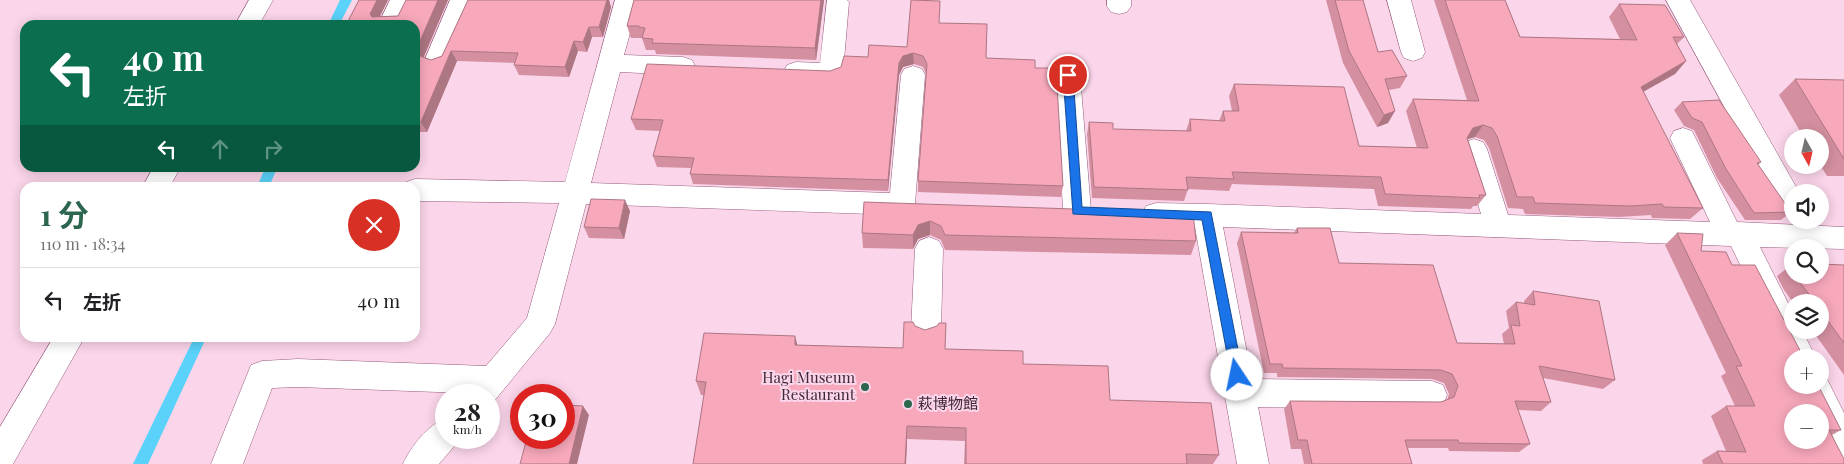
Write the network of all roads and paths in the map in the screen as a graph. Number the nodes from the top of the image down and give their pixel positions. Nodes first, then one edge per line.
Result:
1 (261, 0) edge
2 (402, 0) edge
3 (462, 0) edge
4 (627, 0) edge
5 (1398, 0) edge
6 (1678, 0) edge
7 (837, 2) dead end
8 (250, 20) edge
9 (392, 20) edge
10 (1413, 52) dead end
11 (438, 59) edge
12 (609, 63) junction
13 (705, 67) edge
14 (773, 70) edge
15 (913, 75) dead end
16 (1068, 75) dead end
17 (1683, 138) dead end
18 (1474, 150) dead end
19 (420, 190) edge
20 (1784, 191) edge
21 (576, 193) junction
22 (1105, 212) edge
23 (1132, 213) edge
24 (1207, 216) junction
25 (1498, 226) junction
26 (1791, 229) edge
27 (1809, 229) edge
28 (1734, 233) junction
29 (1844, 238) edge
30 (929, 249) dead end
31 (926, 330) edge
32 (67, 342) edge
33 (1796, 349) edge
34 (446, 384) edge
35 (489, 384) edge
36 (1240, 393) junction
37 (1818, 394) edge
38 (1432, 395) dead end
39 (1844, 445) edge
40 (435, 446) edge
41 (0, 456) edge
42 (227, 464) edge
43 (419, 464) edge
44 (1253, 464) edge

1 - 8 street
2 - 9 street
3 - 11 street
4 - 12 street
5 - 10 street
6 - 20 street
7 - 14 street
12 - 13 street
12 - 21 street
15 - 21 street
16 - 22 street
17 - 28 street
18 - 25 street
19 - 21 street
21 - 35 street
23 - 24 street
24 - 25 street
24 - 36 street
25 - 28 street
26 - 28 street
27 - 29 street
28 - 33 street
30 - 31 street
32 - 41 street
34 - 42 street
36 - 38 street
36 - 44 street
37 - 39 street
40 - 43 street

